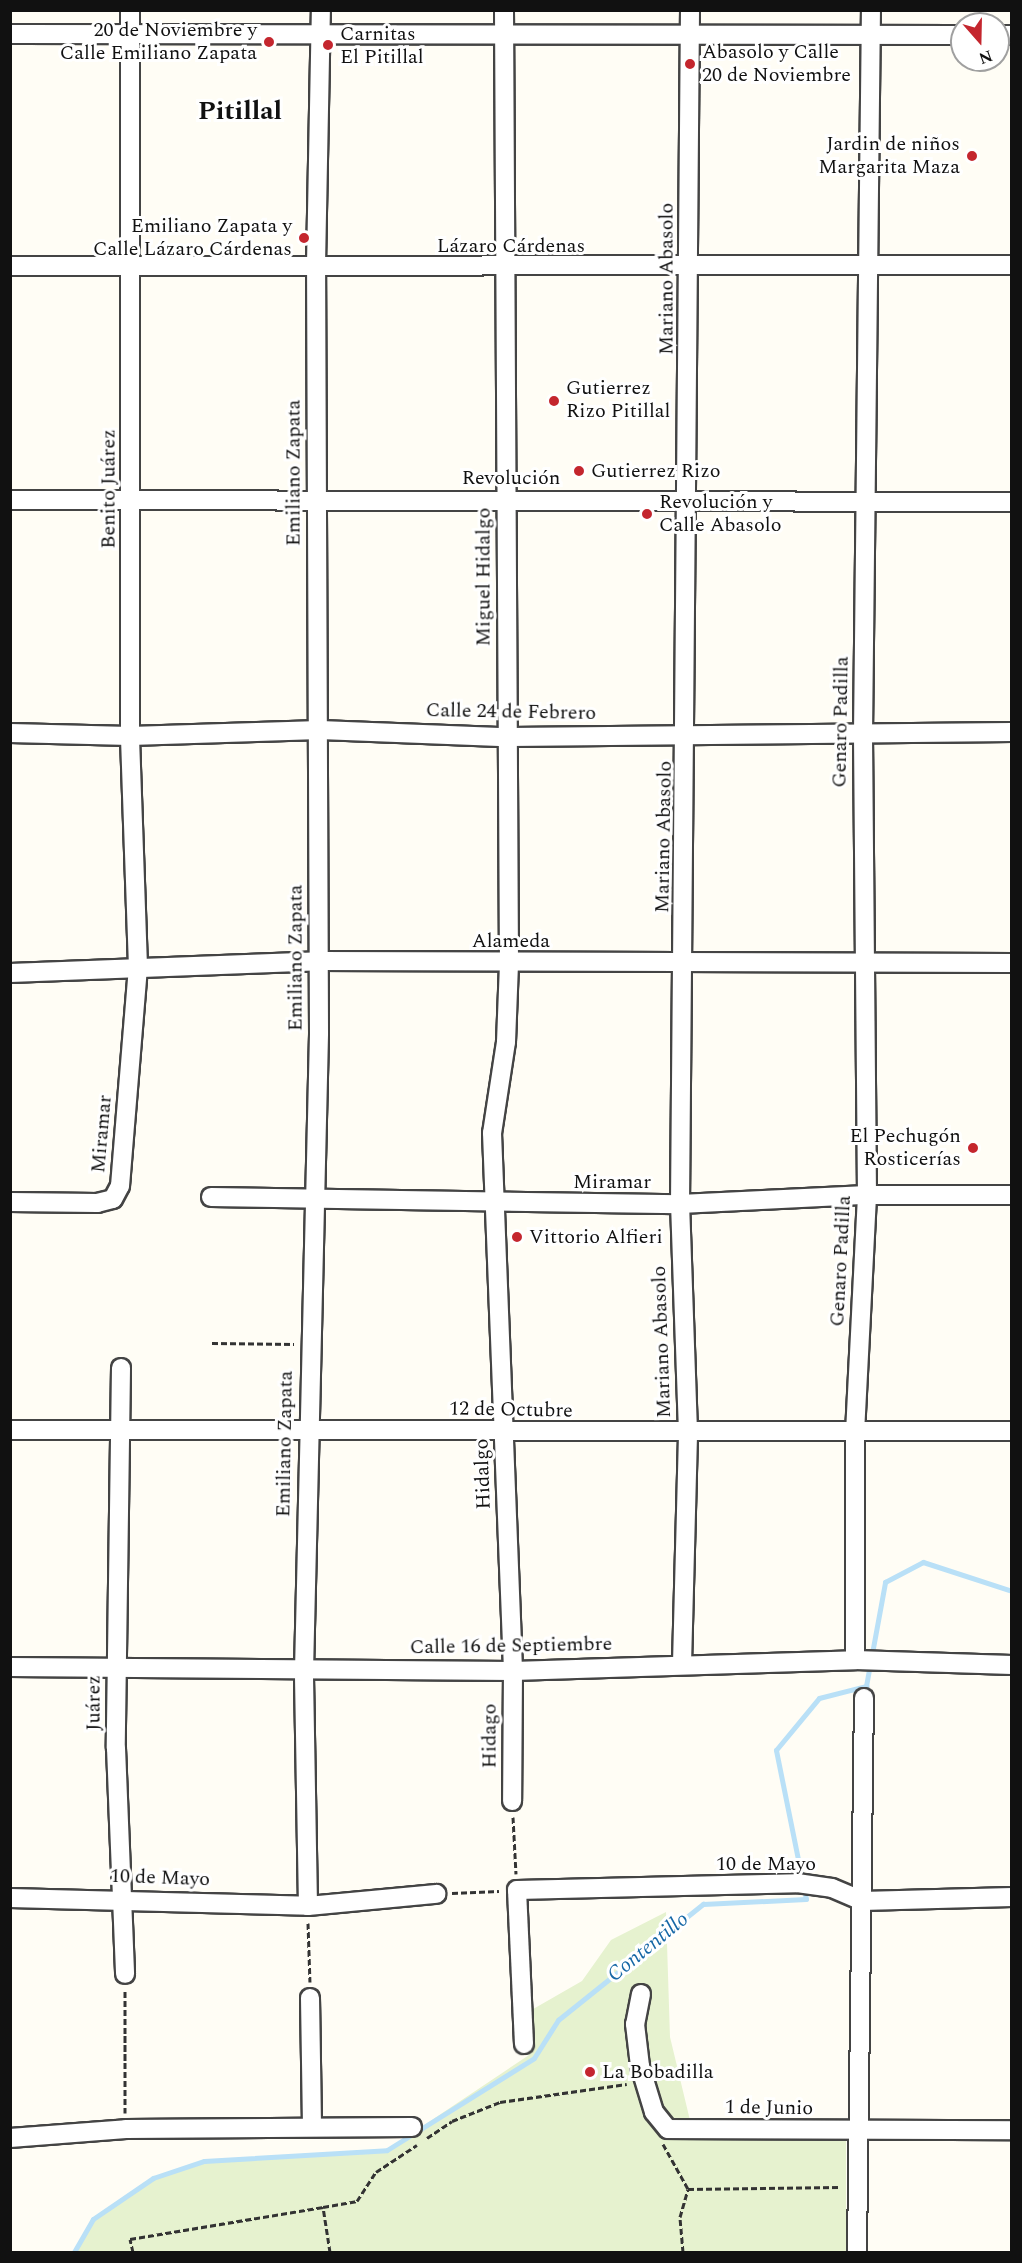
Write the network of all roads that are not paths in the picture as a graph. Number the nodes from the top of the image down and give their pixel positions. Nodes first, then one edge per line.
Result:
1 (130, 10) edge
2 (321, 10) edge
3 (504, 10) edge
4 (690, 10) edge
5 (871, 10) edge
6 (129, 33) junction
7 (321, 33) junction
8 (504, 33) junction
9 (10, 34) edge
10 (871, 35) junction
11 (950, 35) edge
12 (690, 37) junction
13 (315, 265) junction
14 (1011, 265) edge
15 (10, 266) edge
16 (128, 266) junction
17 (869, 267) junction
18 (690, 268) junction
19 (506, 269) junction
20 (317, 499) junction
21 (867, 499) junction
22 (10, 500) edge
23 (687, 500) junction
24 (132, 501) junction
25 (506, 501) junction
26 (1011, 502) edge
27 (320, 730) junction
28 (1011, 732) edge
29 (10, 733) edge
30 (863, 734) junction
31 (130, 736) junction
32 (687, 736) junction
33 (506, 737) junction
34 (319, 961) junction
35 (862, 961) junction
36 (1011, 963) edge
37 (509, 964) junction
38 (684, 964) junction
39 (138, 967) junction
40 (10, 973) edge
41 (867, 1195) junction
42 (1011, 1195) edge
43 (211, 1197) dead end
44 (312, 1198) junction
45 (10, 1202) edge
46 (495, 1204) junction
47 (680, 1204) junction
48 (121, 1368) dead end
49 (308, 1428) junction
50 (10, 1430) edge
51 (1011, 1431) edge
52 (119, 1432) junction
53 (688, 1432) junction
54 (504, 1433) junction
55 (855, 1433) junction
56 (855, 1660) junction
57 (682, 1664) junction
58 (1011, 1665) edge
59 (10, 1667) edge
60 (116, 1670) junction
61 (304, 1671) junction
62 (513, 1671) junction
63 (864, 1698) dead end
64 (512, 1801) road end
65 (436, 1894) road end
66 (1011, 1897) edge
67 (10, 1898) edge
68 (124, 1898) junction
69 (862, 1901) junction
70 (308, 1906) junction
71 (125, 1974) road end
72 (641, 1994) dead end
73 (310, 1998) road end
74 (524, 2044) dead end
75 (312, 2125) junction
76 (412, 2127) dead end
77 (1011, 2130) edge
78 (856, 2132) junction
79 (10, 2138) edge
80 (857, 2253) edge

1 - 6 street, Benito Juárez
2 - 7 street, Emiliano Zapata
3 - 8 street, Miguel Hidalgo
4 - 12 street, Mariano Abasolo
5 - 10 street, Genaro Padilla
6 - 7 street
6 - 9 street
6 - 16 street, Benito Juárez
7 - 8 street
7 - 13 street, Emiliano Zapata
8 - 12 street
8 - 19 street, Miguel Hidalgo
10 - 11 street
10 - 12 street
10 - 17 street, Genaro Padilla
12 - 18 street, Mariano Abasolo
13 - 16 street, Lázaro Cárdenas
13 - 19 street, Lázaro Cárdenas
13 - 20 street, Emiliano Zapata
14 - 17 street, Lázaro Cárdenas
15 - 16 street, Lázaro Cárdenas
16 - 24 street, Benito Juárez
17 - 18 street, Lázaro Cárdenas
17 - 21 street, Genaro Padilla
18 - 19 street, Lázaro Cárdenas
18 - 23 street, Mariano Abasolo
19 - 25 street, Miguel Hidalgo
20 - 24 street, Revolución
20 - 25 street, Revolución
20 - 27 street, Emiliano Zapata
21 - 23 street, Revolución
21 - 26 street, Revolución
21 - 30 street, Genaro Padilla
22 - 24 street, Revolución
23 - 25 street, Revolución
23 - 32 street, Mariano Abasolo
24 - 31 street, Benito Juárez
25 - 33 street, Miguel Hidalgo
27 - 31 street, Calle 24 de Febrero
27 - 33 street, Calle 24 de Febrero
27 - 34 street, Emiliano Zapata
28 - 30 street, Calle 24 de Febrero
29 - 31 street, Calle 24 de Febrero
30 - 32 street, Calle 24 de Febrero
30 - 35 street, Genaro Padilla
31 - 39 street, Benito Juárez
32 - 33 street, Calle 24 de Febrero
32 - 38 street, Mariano Abasolo
33 - 37 street, Miguel Hidalgo
34 - 37 street, Alameda
34 - 39 street, Alameda
34 - 44 street, Emiliano Zapata
35 - 36 street, Alameda
35 - 38 street, Alameda
35 - 41 street, Genaro Padilla
37 - 38 street, Alameda
37 - 46 street, Hidalgo
38 - 47 street, Mariano Abasolo
39 - 40 street, Alameda
39 - 45 street, Miramar
41 - 42 street, Miramar
41 - 47 street, Miramar
41 - 55 street, Genaro Padilla
43 - 44 street, Miramar
44 - 46 street, Miramar
44 - 49 street, Emiliano Zapata
46 - 47 street, Miramar
46 - 54 street, Hidalgo
47 - 53 street, Mariano Abasolo
48 - 52 street, Juárez
49 - 52 street, 12 de Octubre
49 - 54 street, 12 de Octubre
49 - 61 street, Emiliano Zapata
50 - 52 street, 12 de Octubre
51 - 55 street, 12 de Octubre
52 - 60 street, Juárez
53 - 54 street, 12 de Octubre
53 - 55 street, 12 de Octubre
53 - 57 street, Mariano Abasolo
54 - 62 street, Hidalgo
55 - 56 street, Genaro Padilla
56 - 57 street, Calle 16 de Septiembre
56 - 58 street, Calle 16 de Septiembre
57 - 62 street, Calle 16 de Septiembre
59 - 60 street, Calle 16 de Septiembre
60 - 61 street, Calle 16 de Septiembre
60 - 68 street, Juárez
61 - 62 street, Calle 16 de Septiembre
61 - 70 street, Emiliano Zapata
62 - 64 street, Hidago
63 - 69 street
65 - 70 street, 10 de Mayo
66 - 69 street, 10 de Mayo
67 - 68 street, 10 de Mayo
68 - 70 street, 10 de Mayo
68 - 71 street, Juárez
69 - 74 street, 10 de Mayo
69 - 78 street
72 - 78 street, 1 de Junio
73 - 75 street
75 - 76 street
75 - 79 street
77 - 78 street, 1 de Junio
78 - 80 street

